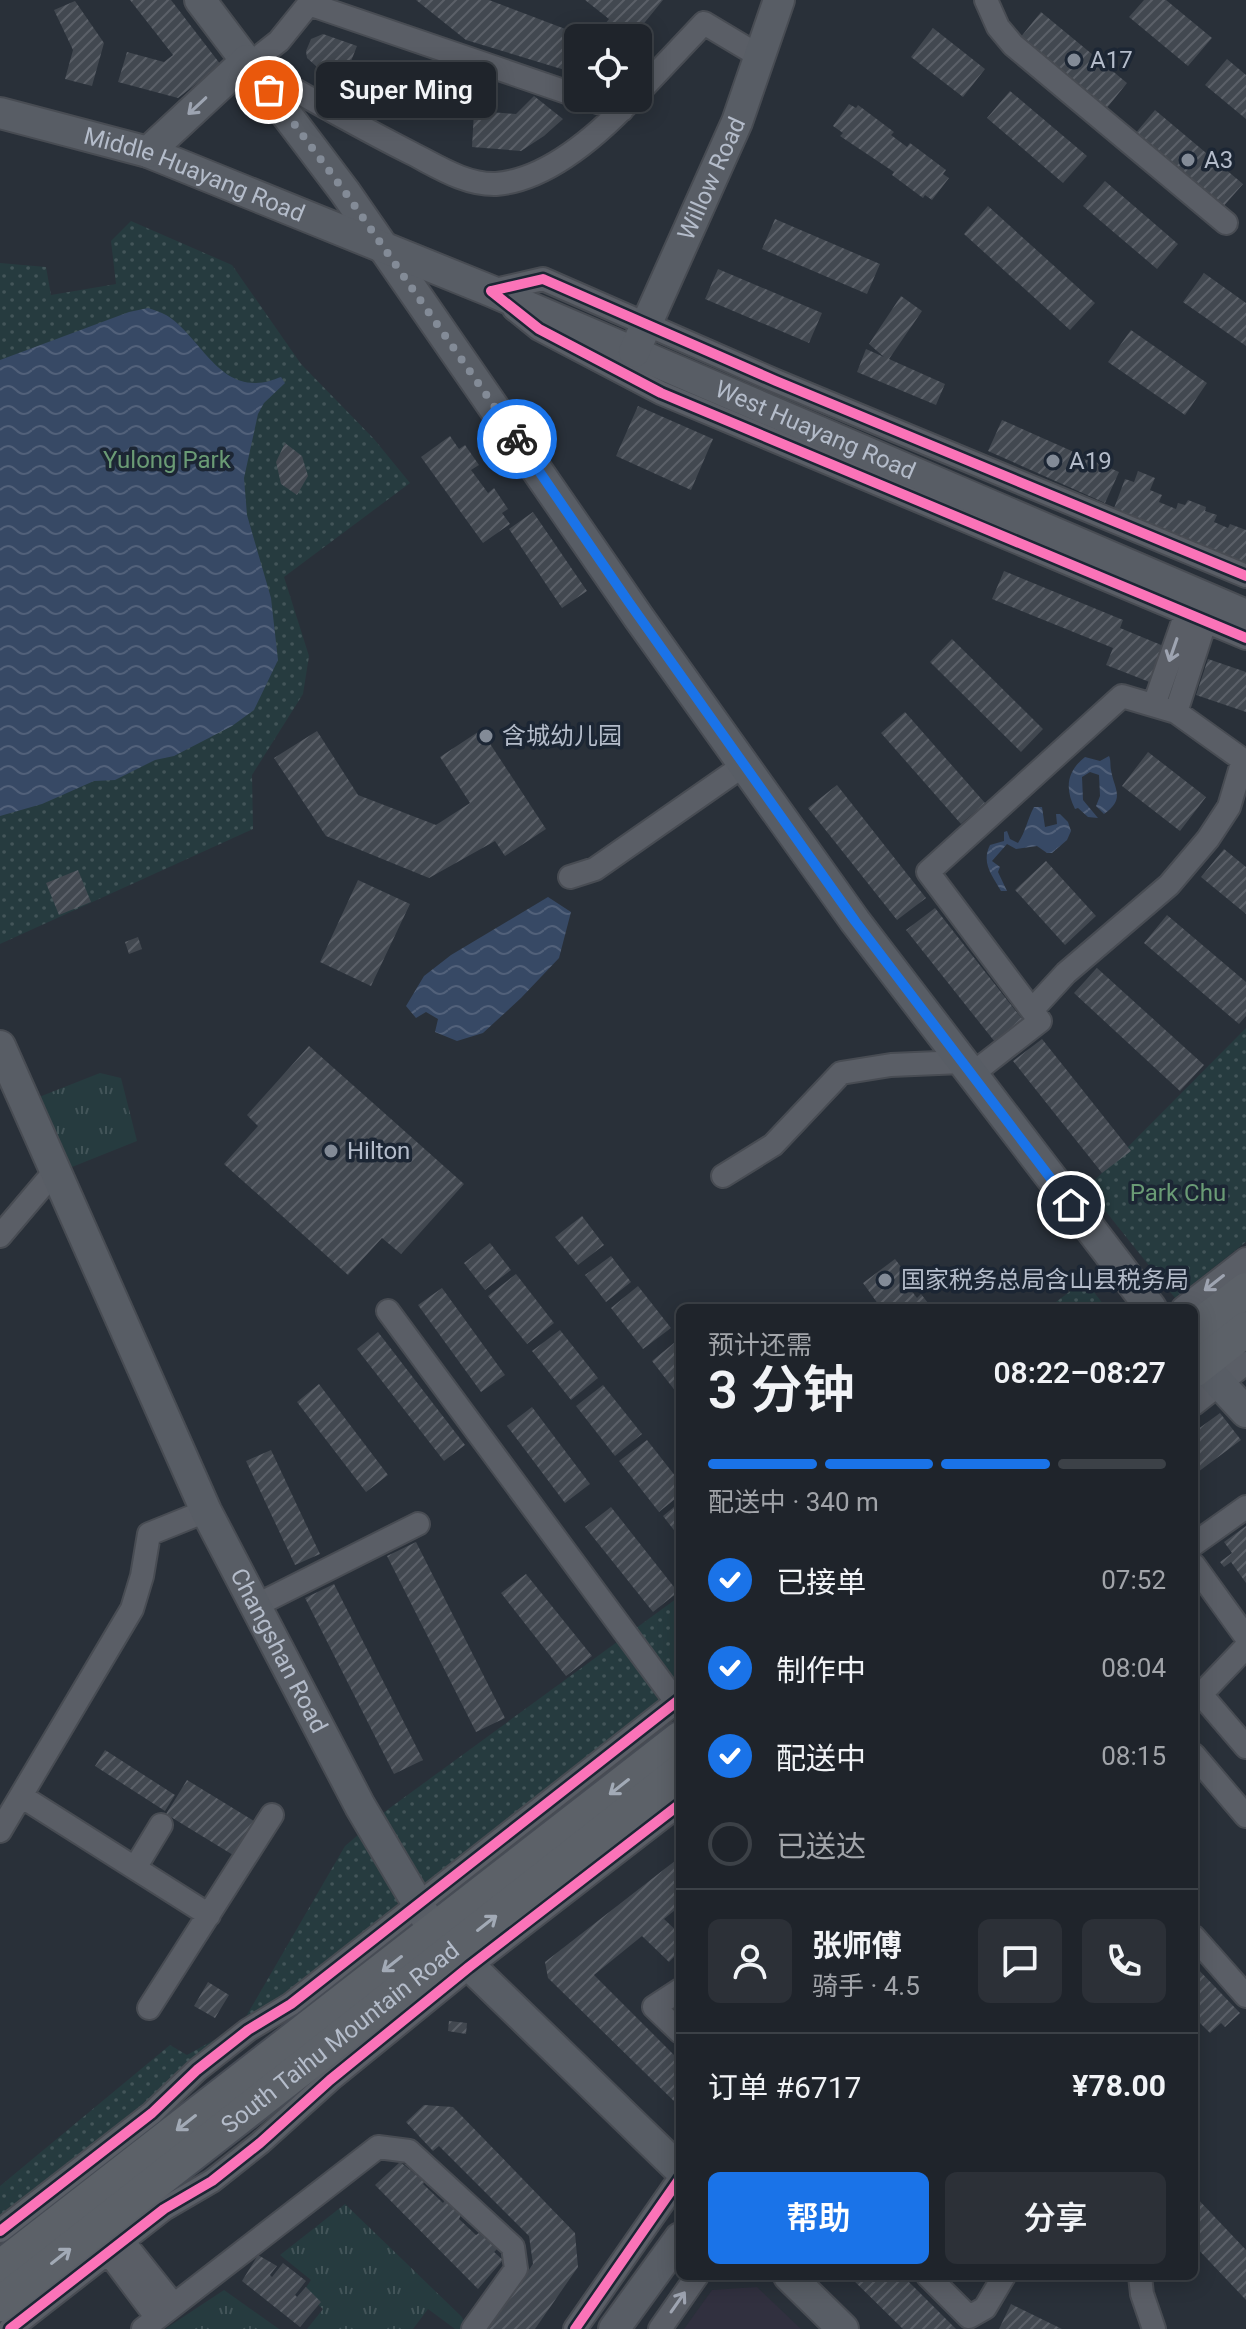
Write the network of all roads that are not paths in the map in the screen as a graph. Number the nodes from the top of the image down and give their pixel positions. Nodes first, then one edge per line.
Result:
1 (200, 0) edge
2 (779, 0) edge
3 (986, 0) edge
4 (311, 2) edge
5 (761, 57) junction
6 (248, 62) junction
7 (652, 78) edge
8 (564, 91) edge
9 (619, 112) edge
10 (0, 113) edge
11 (148, 152) junction
12 (1226, 223) dead end
13 (384, 249) junction
14 (491, 291) junction
15 (646, 324) junction
16 (634, 352) junction
17 (1246, 576) edge
18 (1199, 608) junction
19 (1246, 615) edge
20 (1246, 638) edge
21 (1154, 705) junction
22 (1176, 712) junction
23 (744, 765) junction
24 (570, 877) dead end
25 (1032, 1010) junction
26 (0, 1046) edge
27 (967, 1068) junction
28 (55, 1171) junction
29 (723, 1176) dead end
30 (0, 1236) edge
31 (1246, 1259) edge
32 (1246, 1290) edge
33 (1148, 1304) edge
34 (1188, 1304) edge
35 (388, 1311) dead end
36 (1198, 1327) edge
37 (1246, 1329) edge
38 (1246, 1363) edge
39 (1224, 1389) edge
40 (1198, 1402) edge
41 (1246, 1507) edge
42 (206, 1511) junction
43 (418, 1524) dead end
44 (1198, 1541) edge
45 (1198, 1571) edge
46 (255, 1606) junction
47 (1246, 1637) edge
48 (1246, 1647) edge
49 (676, 1699) edge
50 (676, 1706) edge
51 (676, 1742) edge
52 (1246, 1747) edge
53 (1198, 1760) edge
54 (676, 1775) edge
55 (21, 1796) junction
56 (676, 1806) edge
57 (272, 1815) dead end
58 (1246, 1816) edge
59 (161, 1825) dead end
60 (0, 1831) edge
61 (135, 1868) junction
62 (209, 1915) junction
63 (444, 1938) junction
64 (1198, 1942) edge
65 (676, 1993) edge
66 (1246, 1996) edge
67 (149, 2008) dead end
68 (676, 2028) edge
69 (676, 2166) edge
70 (676, 2184) edge
71 (99, 2226) junction
72 (676, 2244) edge
73 (2, 2254) edge
74 (694, 2280) edge
75 (793, 2280) edge
76 (932, 2280) edge
77 (1002, 2280) edge
78 (1140, 2280) edge
79 (0, 2304) edge
80 (158, 2317) edge
81 (10, 2329) edge
82 (473, 2329) edge
83 (575, 2329) edge
84 (614, 2329) edge
85 (660, 2329) edge
86 (843, 2329) edge
87 (1154, 2329) edge

1 - 6 street
2 - 5 street, Willow Road
3 - 12 street
4 - 6 street
4 - 8 street
5 - 7 street
5 - 15 street, Willow Road
6 - 9 street
6 -> 11 street
6 - 13 street
10 - 11 street, Middle Huayang Road
11 - 13 street, Middle Huayang Road
13 - 14 street, West Huayang Road
13 - 23 street
14 - 15 street
14 - 16 street, West Huayang Road
14 - 18 street
15 - 16 street, Willow Road
15 - 17 street
16 - 18 street, West Huayang Road
18 - 19 street, West Huayang Road
18 - 20 street
18 -> 21 street
18 - 22 street
21 - 22 street
21 - 25 street
22 - 25 street
23 - 24 street
23 - 27 street
25 - 27 street
26 - 28 street, Changshan Road
27 - 29 street
27 - 33 street
28 - 30 street
28 - 42 street, Changshan Road
31 -> 34 street
32 - 36 main road
35 - 49 street
37 - 39 main road
38 - 39 street
39 - 40 street
41 - 44 street
42 - 46 street, Changshan Road
42 - 55 street
43 - 46 street
45 - 47 street
46 - 63 street, Changshan Road
48 - 52 street
50 - 63 street
51 -> 63 main road, South Taihu Mountain Road
53 - 58 street
63 -> 54 main road, South Taihu Mountain Road
55 - 60 street
55 - 61 street
56 - 63 street
57 - 62 street
59 - 61 street
61 - 62 street
62 - 67 street
63 - 69 street, Changshan Road
63 - 71 main road, South Taihu Mountain Road
63 - 71 street
63 - 73 street
64 - 66 street
65 - 68 street
70 - 83 street
71 - 73 main road, South Taihu Mountain Road
79 -> 71 main road, South Taihu Mountain Road
71 - 80 street
71 - 81 street
72 - 84 street
85 -> 74 street
75 - 86 street
76 - 77 street
78 - 87 street
80 - 82 street

